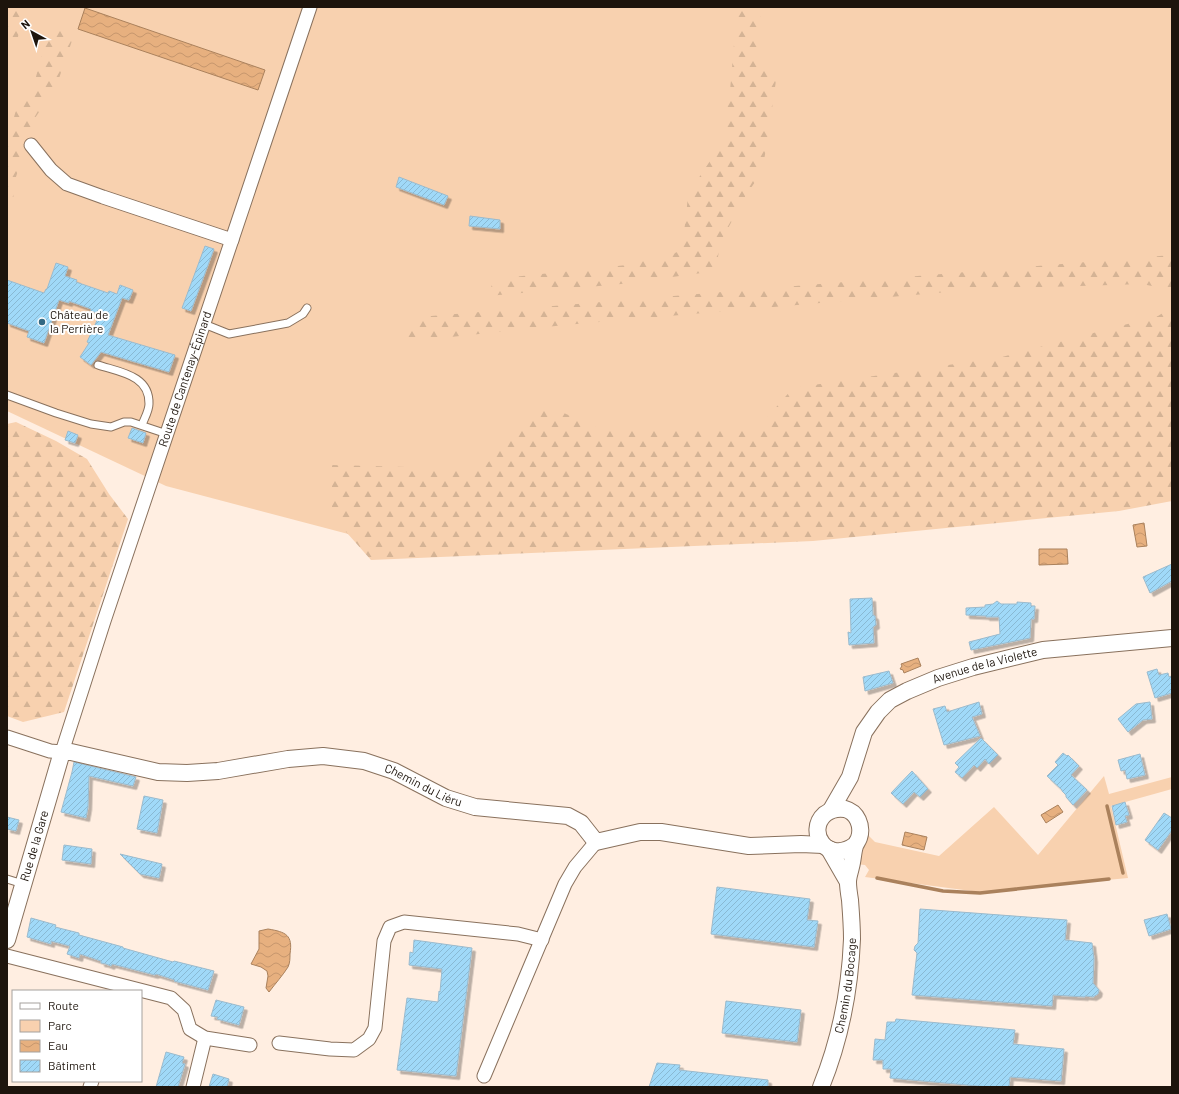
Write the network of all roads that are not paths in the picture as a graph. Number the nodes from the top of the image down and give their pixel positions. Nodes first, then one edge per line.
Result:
1 (310, 7) edge
2 (32, 145) dead end
3 (232, 240) junction
4 (307, 308) dead end
5 (204, 324) junction
6 (98, 365) dead end
7 (7, 395) edge
8 (142, 425) junction
9 (168, 434) junction
10 (1172, 638) edge
11 (7, 737) edge
12 (62, 752) junction
13 (850, 777) junction
14 (831, 810) junction
15 (855, 815) junction
16 (818, 825) junction
17 (596, 842) junction
18 (776, 845) junction
19 (855, 845) junction
20 (826, 847) junction
21 (7, 879) edge
22 (848, 882) junction
23 (23, 884) junction
24 (7, 940) edge
25 (542, 940) junction
26 (7, 956) edge
27 (117, 988) edge
28 (128, 990) edge
29 (142, 993) edge
30 (205, 1038) junction
31 (279, 1043) dead end
32 (250, 1045) dead end
33 (484, 1076) dead end
34 (193, 1087) edge
35 (821, 1087) edge

1 - 3 street, Route de Cantenay-Épinard
2 - 3 street
3 - 5 street, Route de Cantenay-Épinard
4 - 5 lane
5 - 9 street, Route de Cantenay-Épinard
6 - 8 lane
7 - 8 lane
8 - 9 lane
9 - 12 street, Route de Cantenay-Épinard
10 - 13 street, Avenue de la Violette
11 - 12 street
12 - 17 street, Chemin du Liéru
12 - 23 street, Rue de la Gare
13 - 14 street, Avenue de la Violette
13 - 15 street, Avenue de la Violette
14 - 15 street
14 - 16 street
15 - 19 street
16 - 18 street
16 - 20 street
17 - 18 street
17 - 25 street
18 - 20 street
19 - 20 street
19 - 22 street, Chemin du Bocage
20 - 22 street, Chemin du Bocage
21 - 23 lane
22 - 35 street, Chemin du Bocage
23 - 24 street, Rue de la Gare
25 - 31 street
25 - 33 street
26 - 27 street
27 - 28 street
29 - 30 street
30 - 32 street
30 - 34 street

